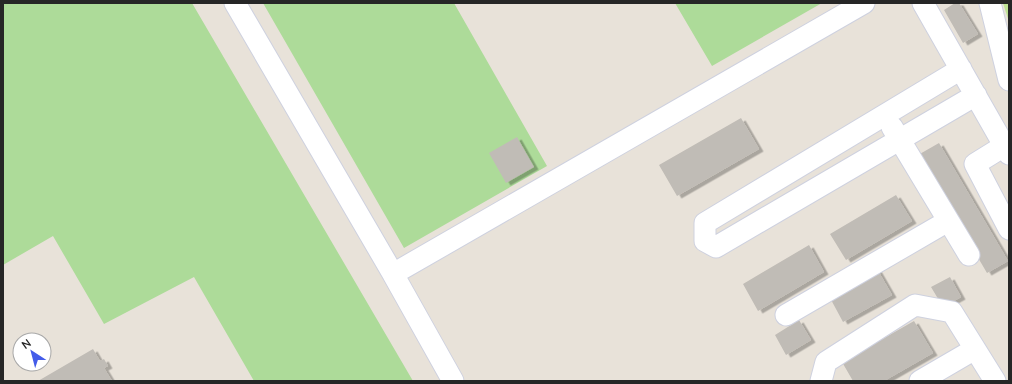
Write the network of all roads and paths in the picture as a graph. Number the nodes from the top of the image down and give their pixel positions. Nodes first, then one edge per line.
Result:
1 (235, 3) edge
2 (864, 3) edge
3 (923, 3) edge
4 (990, 3) edge
5 (961, 69) junction
6 (1009, 80) edge
7 (976, 95) junction
8 (885, 115) junction
9 (899, 140) junction
10 (1007, 150) edge
11 (948, 221) junction
12 (1009, 229) edge
13 (969, 255) dead end
14 (393, 274) junction
15 (786, 315) dead end
16 (975, 349) junction
17 (452, 381) edge
18 (821, 381) edge
19 (920, 381) edge
20 (995, 381) edge

1 - 14 lane
2 - 14 lane
3 - 5 lane
4 - 6 lane
5 - 7 lane
5 - 8 lane
7 - 9 lane
7 - 10 lane
8 - 9 lane
8 - 9 lane
9 - 11 lane
10 - 12 lane
11 - 13 lane
11 - 15 lane
14 - 17 lane
16 - 18 lane
16 - 19 lane
16 - 20 lane

